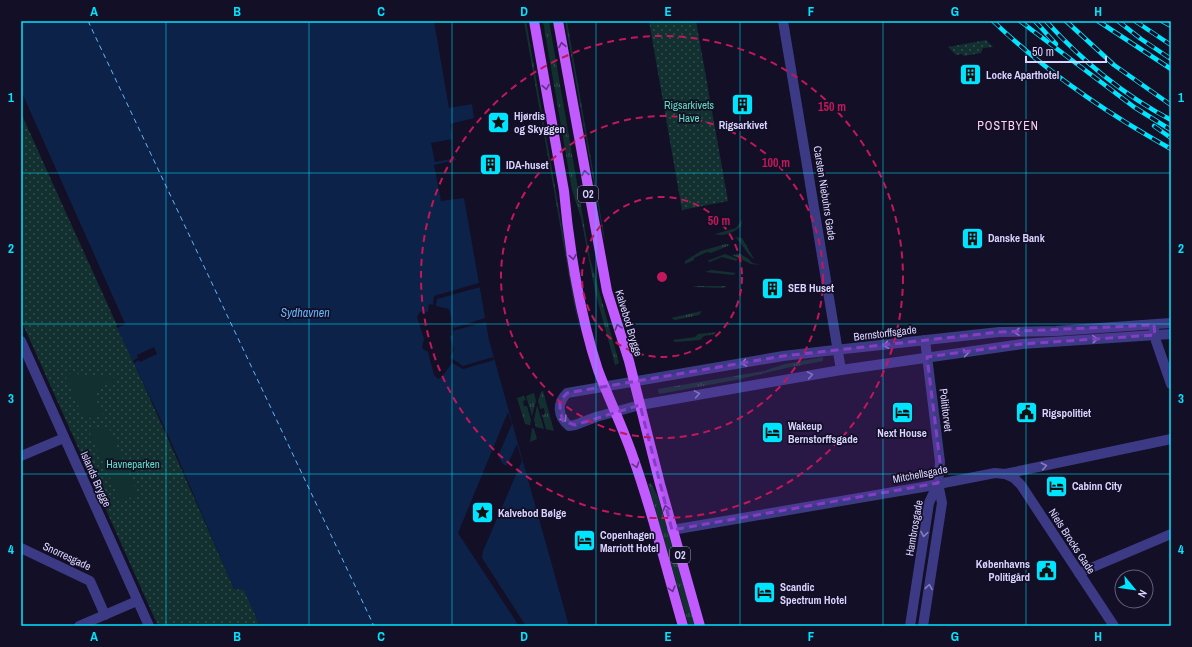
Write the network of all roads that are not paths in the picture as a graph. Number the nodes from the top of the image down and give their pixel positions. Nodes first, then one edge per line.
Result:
1 (534, 21) edge
2 (558, 21) edge
3 (783, 21) edge
4 (1171, 323) edge
5 (1154, 325) junction
6 (1171, 334) edge
7 (1155, 335) junction
8 (925, 340) junction
9 (21, 341) edge
10 (838, 350) junction
11 (927, 357) junction
12 (841, 370) junction
13 (634, 382) junction
14 (1171, 384) edge
15 (605, 387) junction
16 (640, 405) junction
17 (615, 411) junction
18 (64, 438) junction
19 (1171, 439) edge
20 (21, 456) edge
21 (1006, 474) junction
22 (938, 483) junction
23 (672, 530) junction
24 (1171, 534) edge
25 (21, 548) edge
26 (1079, 573) junction
27 (137, 601) junction
28 (105, 614) junction
29 (79, 626) edge
30 (149, 626) edge
31 (683, 626) edge
32 (700, 626) edge
33 (910, 626) edge
34 (923, 626) edge
35 (1114, 626) edge

1 -> 15 main road, O2
13 -> 2 main road, Kalvebod Brygge / O2
3 - 10 street, Carsten Niebuhrs Gade
4 - 5 street, Bernstorffsgade
5 - 7 street
5 -> 8 street, Bernstorffsgade
6 - 7 street
11 -> 7 street
7 - 14 street
8 -> 10 street, Bernstorffsgade
8 - 11 street, Polititorvet
9 - 18 street, Islands Brygge
10 - 12 street, Carsten Niebuhrs Gade
10 -> 13 street, Bernstorffsgade
11 - 12 street
11 - 22 street, Polititorvet
16 -> 12 street
13 - 15 street, Bernstorffsgade
13 - 16 main road, Kalvebod Brygge / O2
15 - 17 main road, O2
15 -> 17 street
16 - 17 street
23 -> 16 main road, Kalvebod Brygge / O2
17 -> 31 main road, O2
18 - 20 street
18 - 27 street, Islands Brygge
21 -> 19 street, Mitchellsgade
21 - 22 street, Mitchellsgade
21 - 26 street, Niels Brocks Gade
22 - 23 street, Mitchellsgade
22 -> 33 street, Hambrosgade
34 -> 22 street, Hambrosgade
23 - 32 main road, Kalvebod Brygge / O2
24 - 26 street
25 - 28 street, Snorresgade
26 - 35 street, Niels Brocks Gade
27 - 28 street
27 - 30 street, Islands Brygge
28 - 29 street

